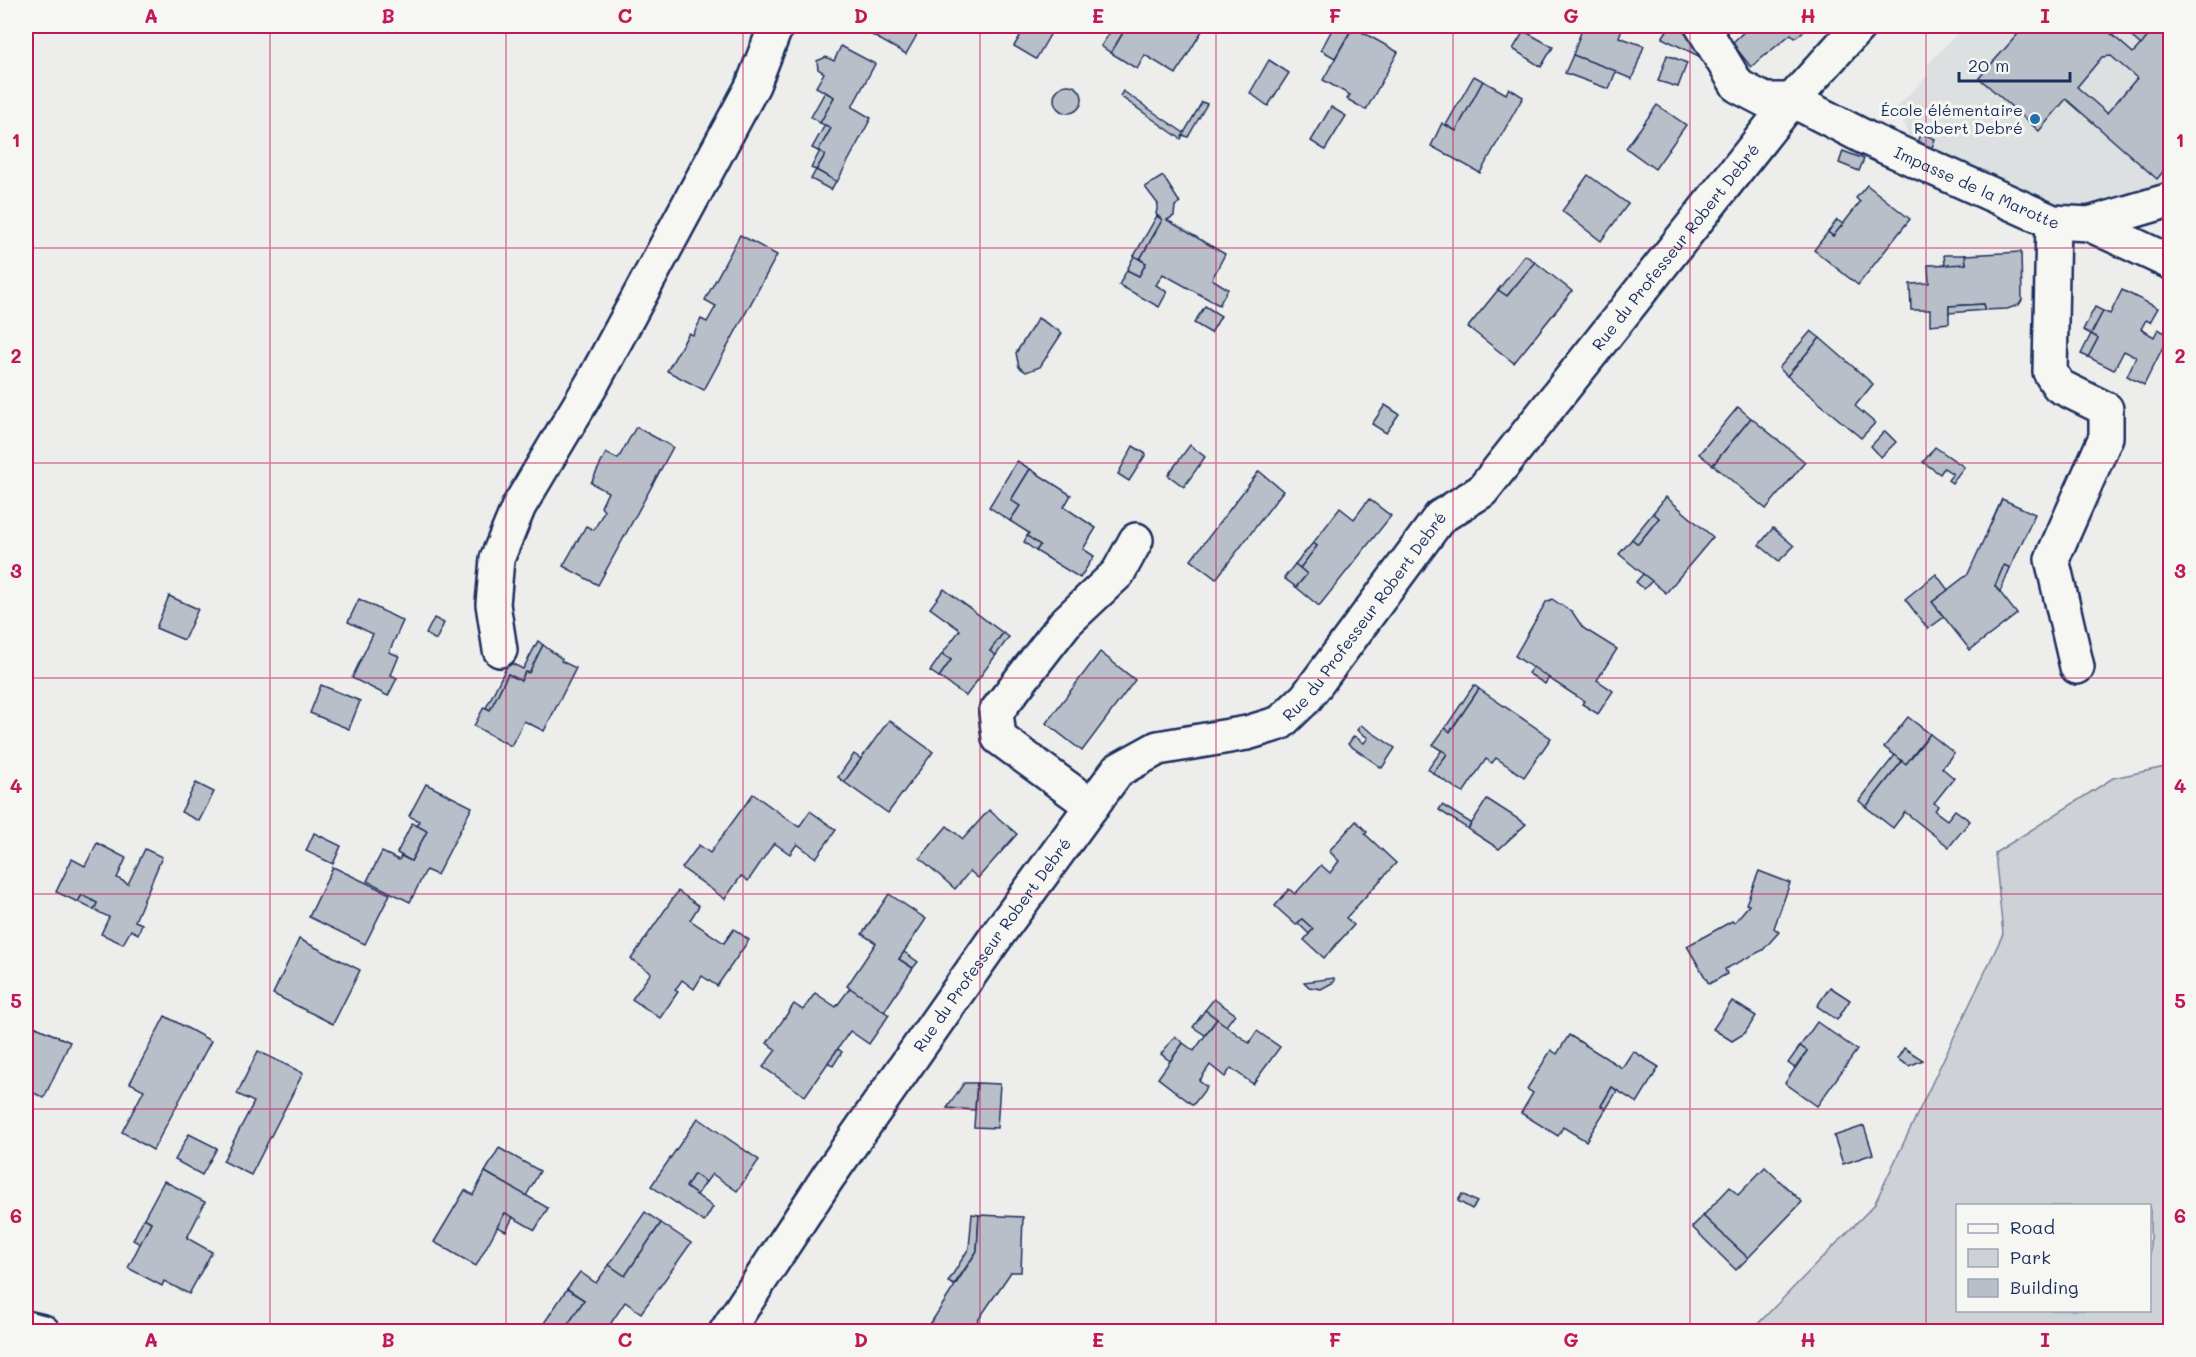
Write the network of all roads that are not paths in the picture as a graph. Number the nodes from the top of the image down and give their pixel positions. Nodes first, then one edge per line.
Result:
1 (776, 26) edge
2 (1702, 26) edge
3 (1859, 26) edge
4 (1792, 100) junction
5 (2170, 200) edge
6 (2053, 222) junction
7 (2089, 224) junction
8 (2170, 262) edge
9 (1136, 540) dead end
10 (500, 650) dead end
11 (2077, 668) dead end
12 (1092, 806) junction
13 (26, 1328) edge
14 (42, 1332) edge
15 (726, 1332) edge

1 - 10 street
2 - 4 street
3 - 4 street, Rue du Professeur Robert Debré
4 - 6 street, Impasse de la Marotte
4 - 12 street, Rue du Professeur Robert Debré
5 - 7 street, Impasse de la Marotte
6 - 7 street, Impasse de la Marotte
6 - 11 street
7 - 8 street
9 - 12 street
12 - 15 street, Rue du Professeur Robert Debré
13 - 14 street

